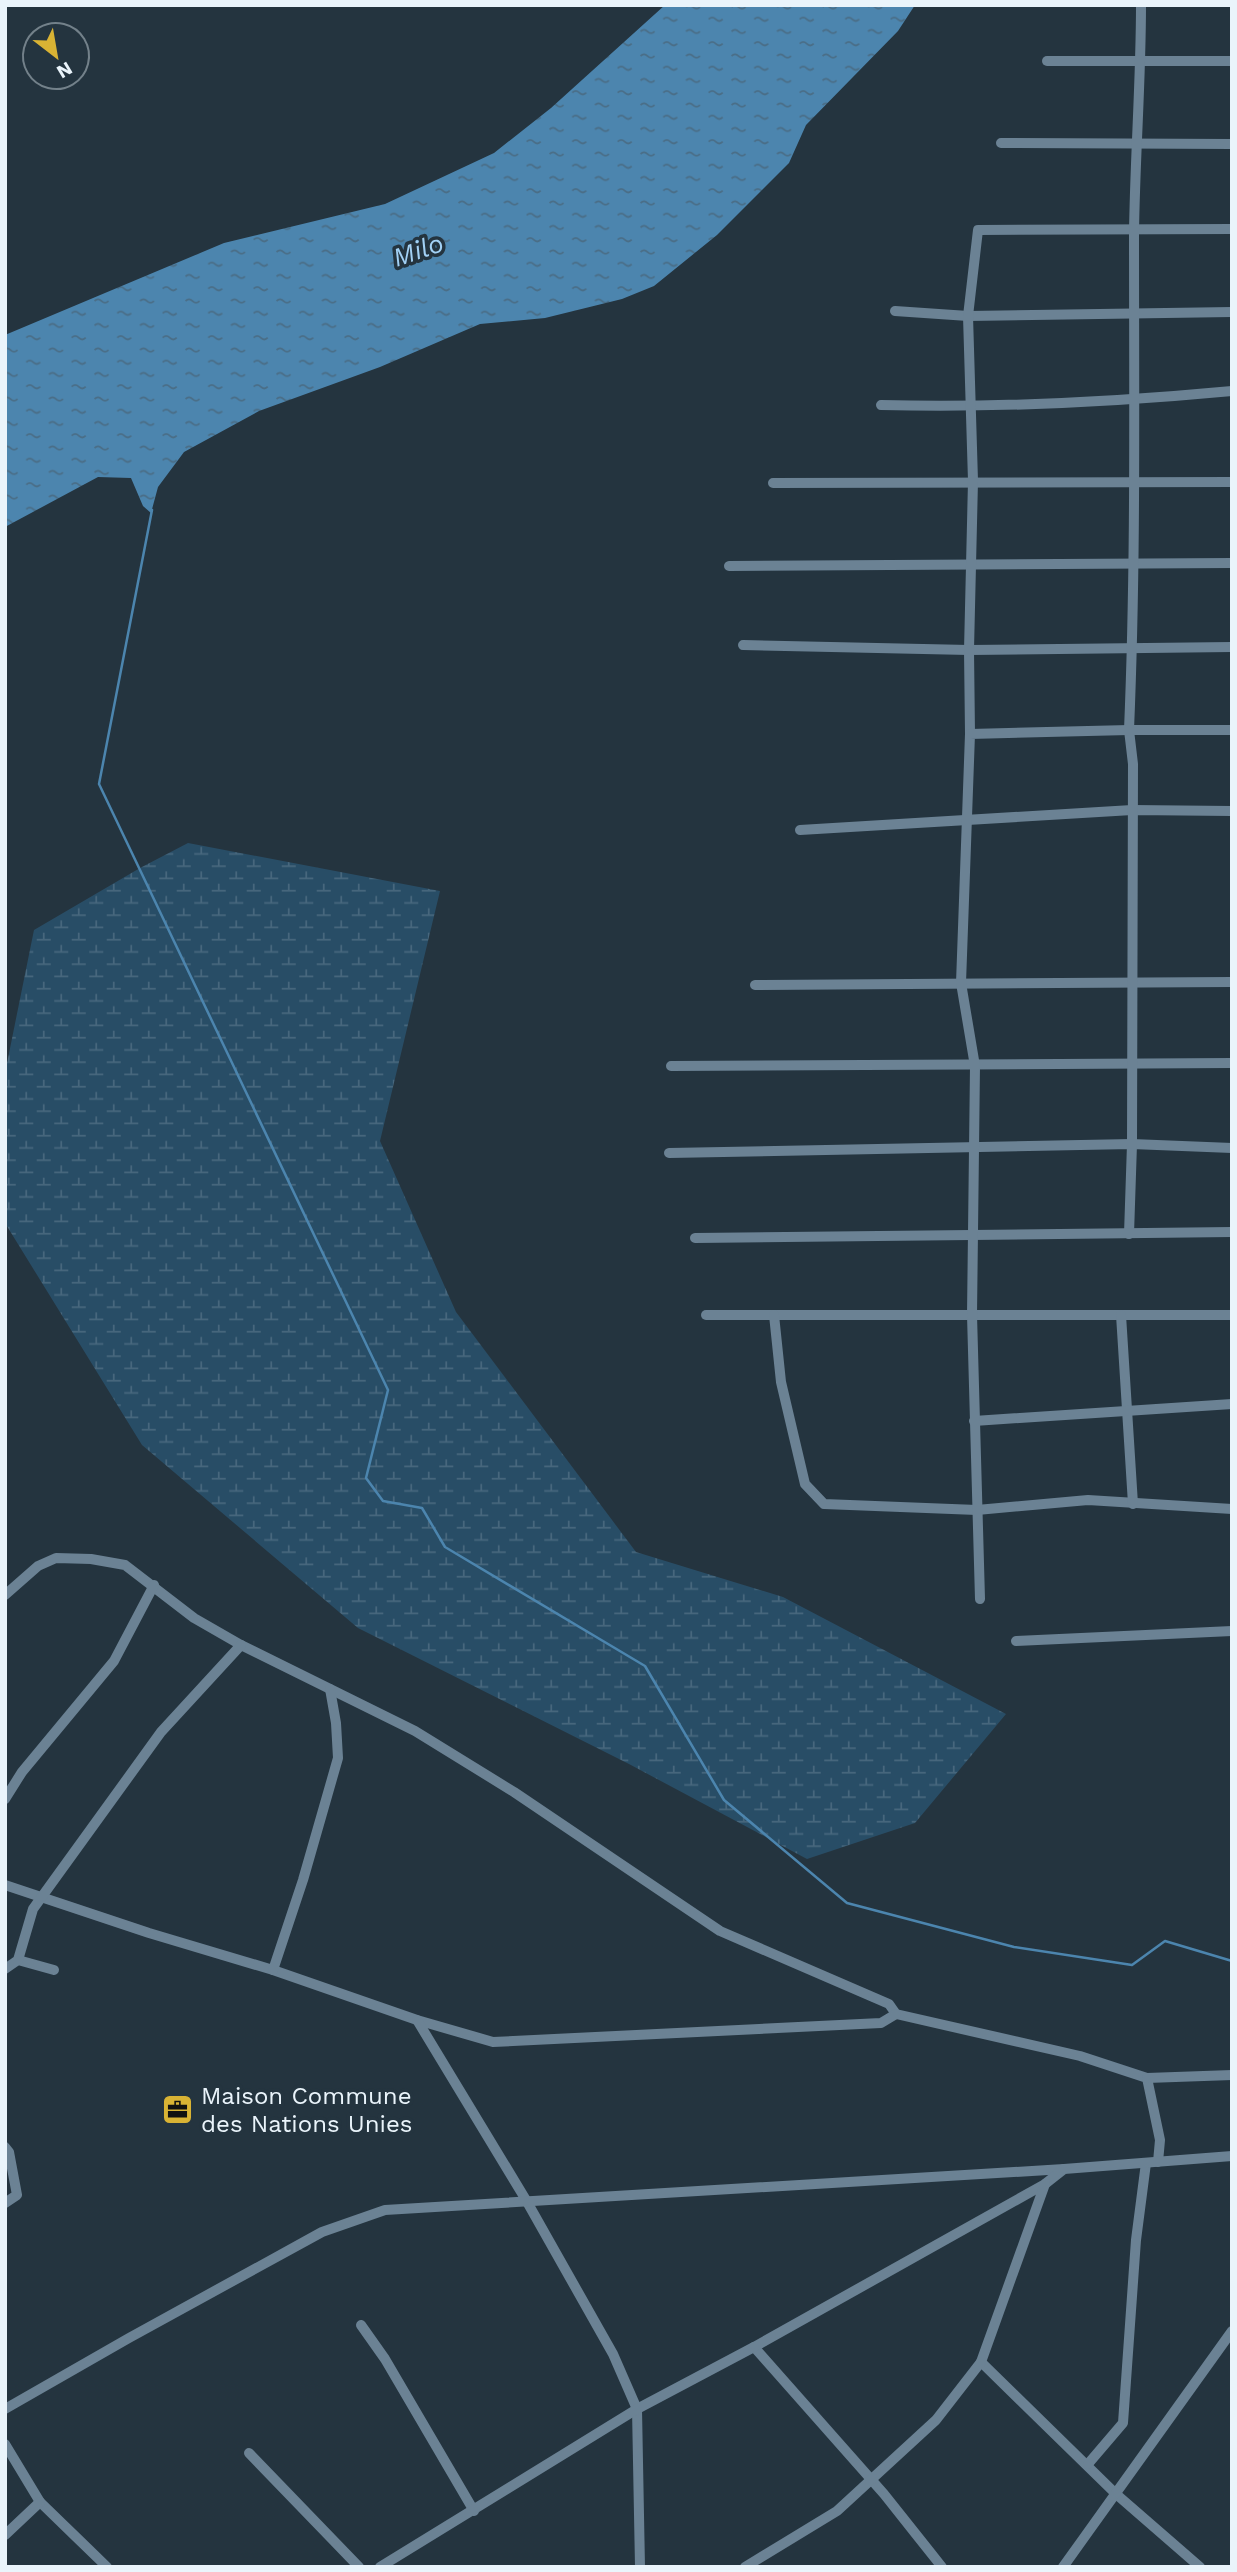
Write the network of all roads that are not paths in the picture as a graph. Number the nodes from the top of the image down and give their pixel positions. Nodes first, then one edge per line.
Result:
1 (1141, 5) edge
2 (1047, 61) dead end
3 (1232, 61) edge
4 (1141, 63) junction
5 (1001, 143) dead end
6 (1232, 144) edge
7 (1138, 145) junction
8 (1232, 229) edge
9 (1134, 230) junction
10 (894, 311) dead end
11 (1232, 312) edge
12 (1135, 314) junction
13 (968, 316) junction
14 (1232, 391) edge
15 (1133, 401) junction
16 (881, 405) dead end
17 (969, 407) junction
18 (973, 481) junction
19 (1232, 482) edge
20 (773, 483) dead end
21 (1136, 483) junction
22 (970, 563) junction
23 (1232, 563) edge
24 (1132, 564) junction
25 (729, 566) dead end
26 (743, 645) dead end
27 (1132, 647) junction
28 (1232, 647) edge
29 (969, 650) junction
30 (1129, 730) junction
31 (1232, 730) edge
32 (970, 734) junction
33 (1132, 810) junction
34 (1232, 811) edge
35 (966, 820) junction
36 (800, 830) dead end
37 (1232, 982) edge
38 (961, 983) junction
39 (1132, 983) junction
40 (755, 985) dead end
41 (1232, 1063) edge
42 (1132, 1064) junction
43 (671, 1066) dead end
44 (975, 1066) junction
45 (1132, 1144) junction
46 (1232, 1147) edge
47 (974, 1148) junction
48 (670, 1153) dead end
49 (1232, 1232) edge
50 (1129, 1234) junction
51 (973, 1236) junction
52 (695, 1238) dead end
53 (706, 1315) dead end
54 (774, 1315) junction
55 (971, 1315) junction
56 (1121, 1315) junction
57 (1232, 1315) edge
58 (1232, 1404) edge
59 (1127, 1411) junction
60 (974, 1421) junction
61 (1133, 1504) junction
62 (1232, 1509) edge
63 (977, 1510) junction
64 (154, 1585) junction
65 (5, 1595) edge
66 (980, 1599) dead end
67 (1232, 1631) edge
68 (1016, 1641) dead end
69 (241, 1645) junction
70 (330, 1689) junction
71 (5, 1799) edge
72 (5, 1885) edge
73 (43, 1896) junction
74 (18, 1960) junction
75 (5, 1969) edge
76 (54, 1970) dead end
77 (273, 1970) junction
78 (896, 2014) junction
79 (417, 2020) junction
80 (1232, 2075) edge
81 (1147, 2078) junction
82 (5, 2147) edge
83 (1232, 2156) edge
84 (1152, 2162) junction
85 (1064, 2169) junction
86 (1045, 2184) junction
87 (526, 2200) junction
88 (5, 2203) edge
89 (361, 2325) dead end
90 (1232, 2331) edge
91 (754, 2347) junction
92 (981, 2362) junction
93 (5, 2409) edge
94 (637, 2409) junction
95 (5, 2444) edge
96 (248, 2453) dead end
97 (1088, 2464) junction
98 (871, 2480) junction
99 (1115, 2494) junction
100 (40, 2502) junction
101 (474, 2511) junction
102 (5, 2535) edge
103 (746, 2566) edge
104 (107, 2567) edge
105 (359, 2567) edge
106 (380, 2567) edge
107 (640, 2567) edge
108 (942, 2567) edge
109 (1063, 2567) edge
110 (1200, 2567) edge

1 - 4 street
2 - 4 street
3 - 4 street
4 - 7 street
5 - 7 street
6 - 7 street
7 - 9 street
8 - 9 street
9 - 12 street
9 - 13 street
10 - 13 street
11 - 12 street
12 - 13 street
12 - 15 street
13 - 17 street
14 - 15 street
15 - 17 street
15 - 21 street
16 - 17 street
17 - 18 street
18 - 20 street
18 - 21 street
18 - 22 street
19 - 21 street
21 - 24 street
22 - 24 street
22 - 25 street
22 - 29 street
23 - 24 street
24 - 27 street
26 - 29 street
27 - 28 street
27 - 29 street
27 - 30 street
29 - 32 street
30 - 31 street
30 - 32 street
30 - 33 street
32 - 35 street
33 - 34 street
33 - 35 street
33 - 39 street
35 - 36 street
35 - 38 street
37 - 39 street
38 - 39 street
38 - 40 street
38 - 44 street
39 - 42 street
41 - 42 street
42 - 44 street
42 - 45 street
43 - 44 street
44 - 47 street
45 - 46 street
45 - 47 street
45 - 50 street
47 - 48 street
47 - 51 street
49 - 50 street
50 - 51 street
51 - 52 street
51 - 55 street
53 - 54 street
54 - 55 street
54 - 63 street
55 - 56 street
55 - 60 street
56 - 57 street
56 - 59 street
58 - 59 street
59 - 60 street
59 - 61 street
60 - 63 street
61 - 62 street
61 - 63 street
63 - 66 street
64 - 65 street
64 - 69 street
64 - 71 street
67 - 68 street
69 - 70 street
69 - 73 street
70 - 77 street
70 - 78 street
72 - 73 street
73 - 74 street
73 - 77 street
74 - 75 street
74 - 76 street
77 - 79 street
78 - 79 street
78 - 81 street
79 - 87 street
80 - 81 street
81 - 84 street
82 - 88 street
83 - 84 street
84 - 85 street
84 - 97 street
85 - 86 street
85 - 87 street
86 - 91 street
86 - 92 street
87 - 93 street
87 - 94 street
89 - 101 street
90 - 99 street
91 - 94 street
91 - 98 street
92 - 97 street
92 - 98 street
94 - 101 street
94 - 107 street
95 - 100 street
96 - 105 street
97 - 99 street
98 - 103 street
98 - 108 street
99 - 109 street
99 - 110 street
100 - 102 street
100 - 104 street
101 - 106 street

